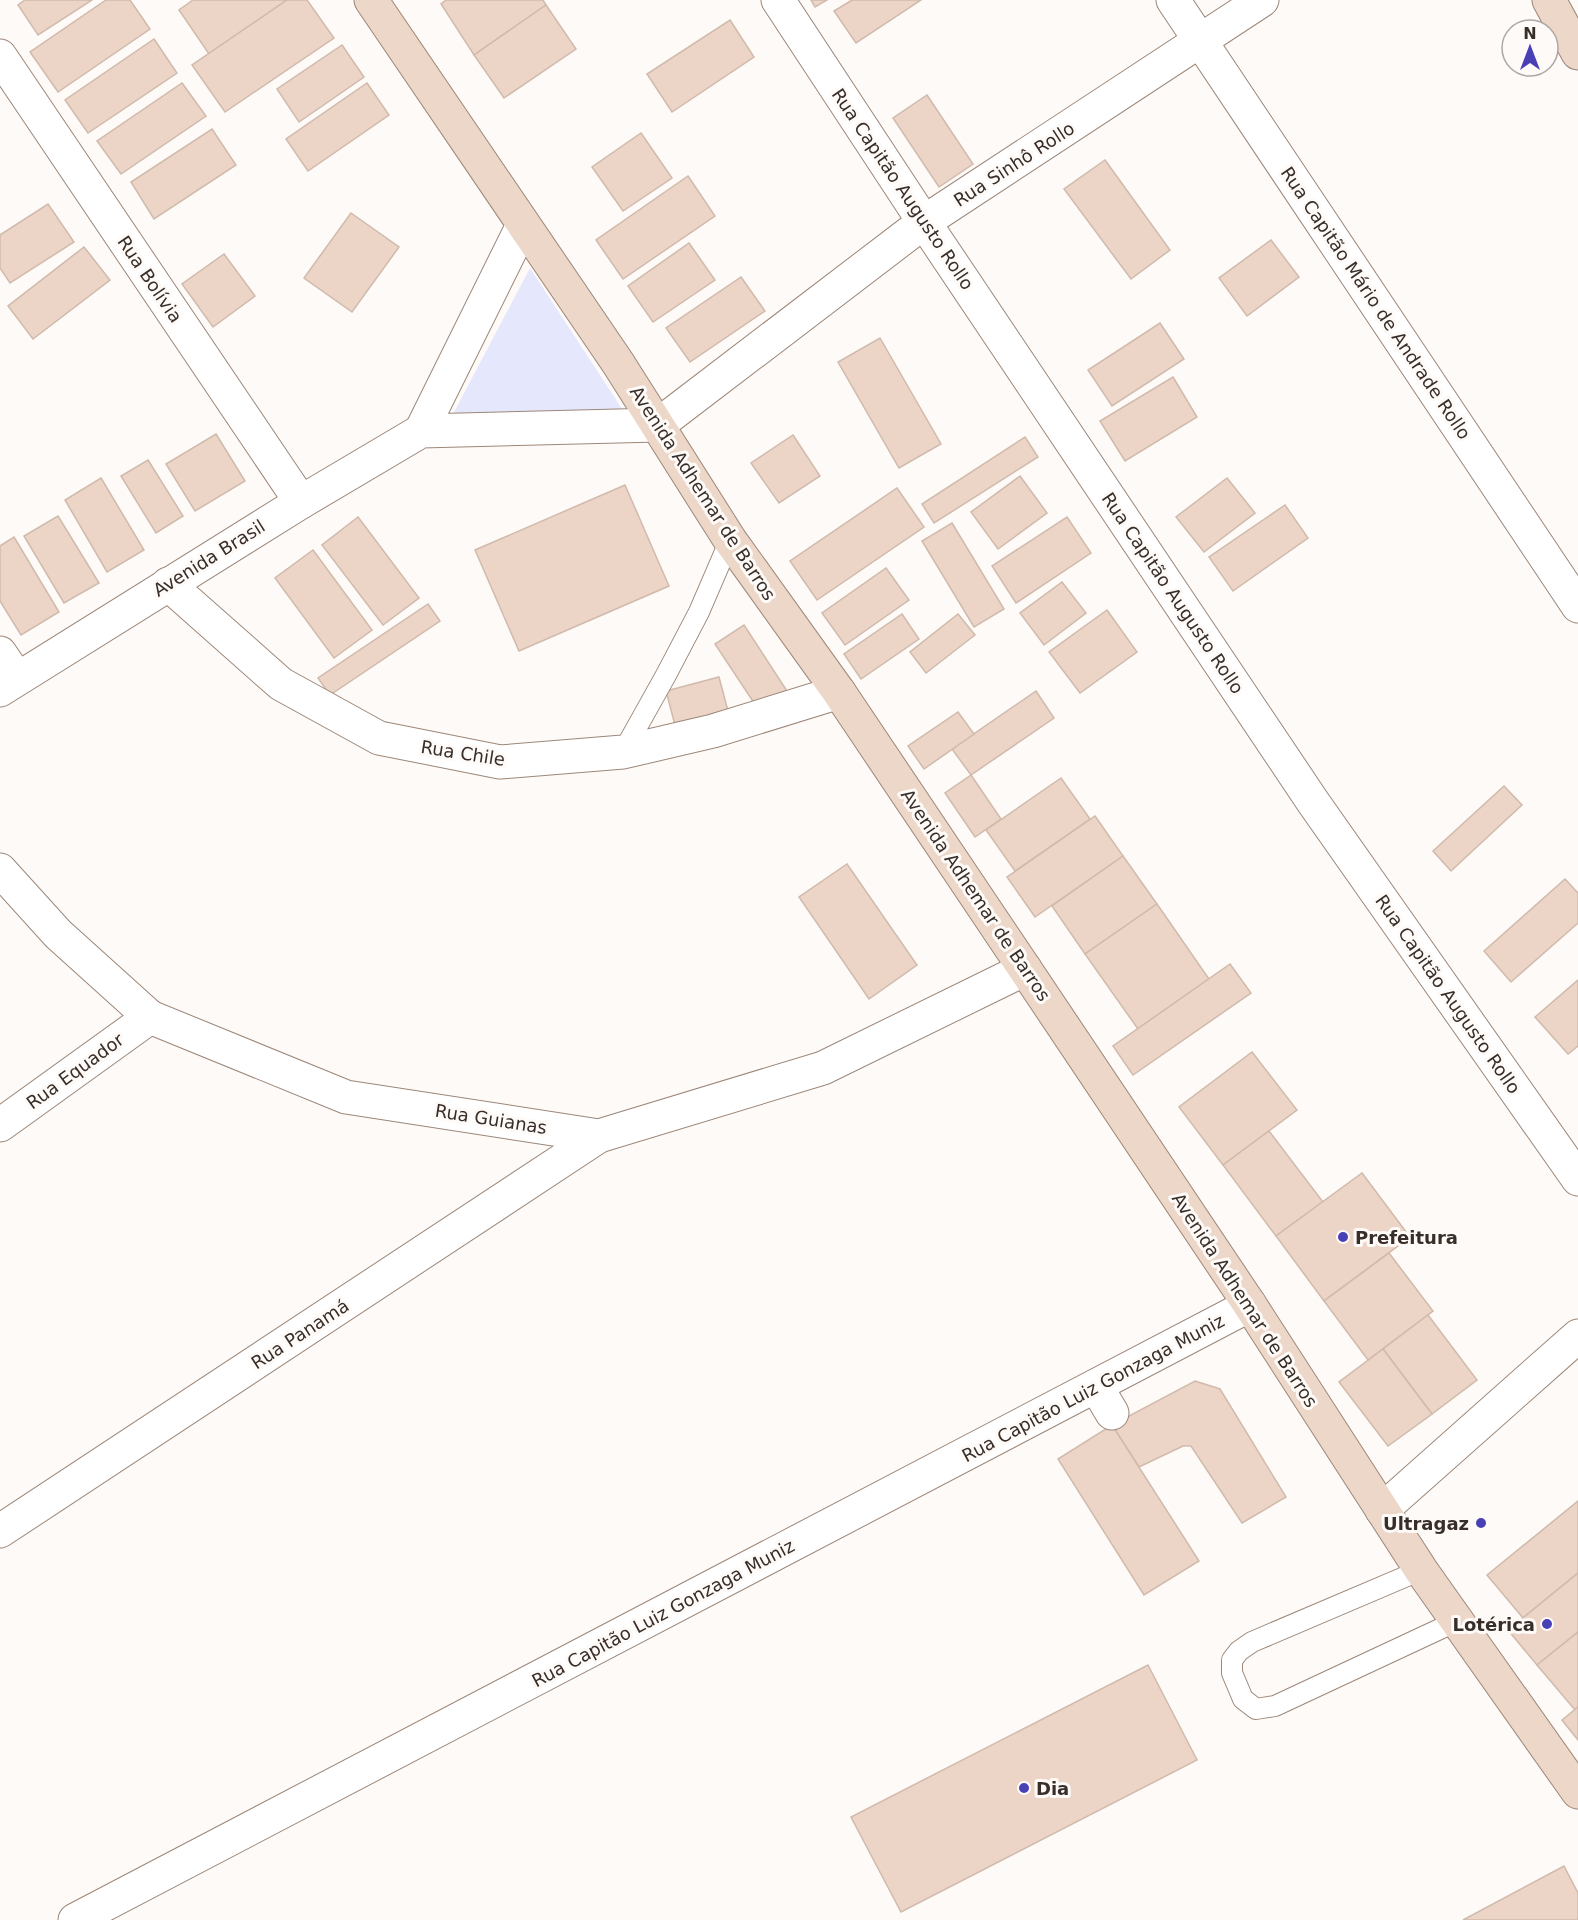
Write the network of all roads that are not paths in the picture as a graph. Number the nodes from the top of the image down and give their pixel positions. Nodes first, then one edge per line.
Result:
1 (371, 0) edge
2 (778, 0) edge
3 (1173, 0) edge
4 (1262, 0) edge
5 (1549, 0) edge
6 (1201, 42) junction
7 (1578, 53) edge
8 (0, 56) edge
9 (924, 222) junction
10 (523, 225) junction
11 (658, 425) junction
12 (421, 430) junction
13 (301, 502) junction
14 (730, 540) junction
15 (168, 584) junction
16 (1578, 606) edge
17 (6, 674) edge
18 (839, 692) junction
19 (622, 752) junction
20 (0, 870) edge
21 (1025, 969) junction
22 (150, 1017) junction
23 (0, 1125) edge
24 (599, 1136) junction
25 (1578, 1179) edge
26 (1250, 1305) junction
27 (1578, 1336) edge
28 (1382, 1509) junction
29 (0, 1531) edge
30 (1421, 1570) junction
31 (1457, 1621) junction
32 (1578, 1792) edge
33 (75, 1920) edge

1 - 10 main road, Avenida Adhemar de Barros
2 - 9 street, Rua Capitão Augusto Rollo
3 - 6 street, Rua Capitão Mário de Andrade Rollo
4 - 6 street, Rua Sinhô Rollo
5 - 7 main road
6 - 9 street, Rua Sinhô Rollo
6 - 16 street, Rua Capitão Mário de Andrade Rollo
8 - 13 street, Rua Bolívia
9 - 11 street, Rua Sinhô Rollo
9 - 25 street, Rua Capitão Augusto Rollo
10 - 11 main road, Avenida Adhemar de Barros
10 - 12 street
11 - 12 street, Avenida Brasil
11 - 14 main road, Avenida Adhemar de Barros
12 - 13 street, Avenida Brasil
13 - 15 street, Avenida Brasil
14 - 18 main road, Avenida Adhemar de Barros
14 - 19 lane
15 - 17 street, Avenida Brasil
15 - 19 street, Rua Chile
18 - 19 street, Rua Chile
18 - 21 main road, Avenida Adhemar de Barros
20 - 22 street, Rua Guianas
21 - 24 street, Rua Guianas
21 - 26 main road, Avenida Adhemar de Barros
22 - 23 street, Rua Equador
22 - 24 street, Rua Guianas
24 - 29 street, Rua Panamá
26 - 28 main road, Avenida Adhemar de Barros
26 - 33 street, Rua Capitão Luiz Gonzaga Muniz
27 - 28 street
28 - 30 main road, Avenida Adhemar de Barros
30 - 31 main road, Avenida Adhemar de Barros
30 - 31 lane
31 - 32 main road, Avenida Adhemar de Barros

